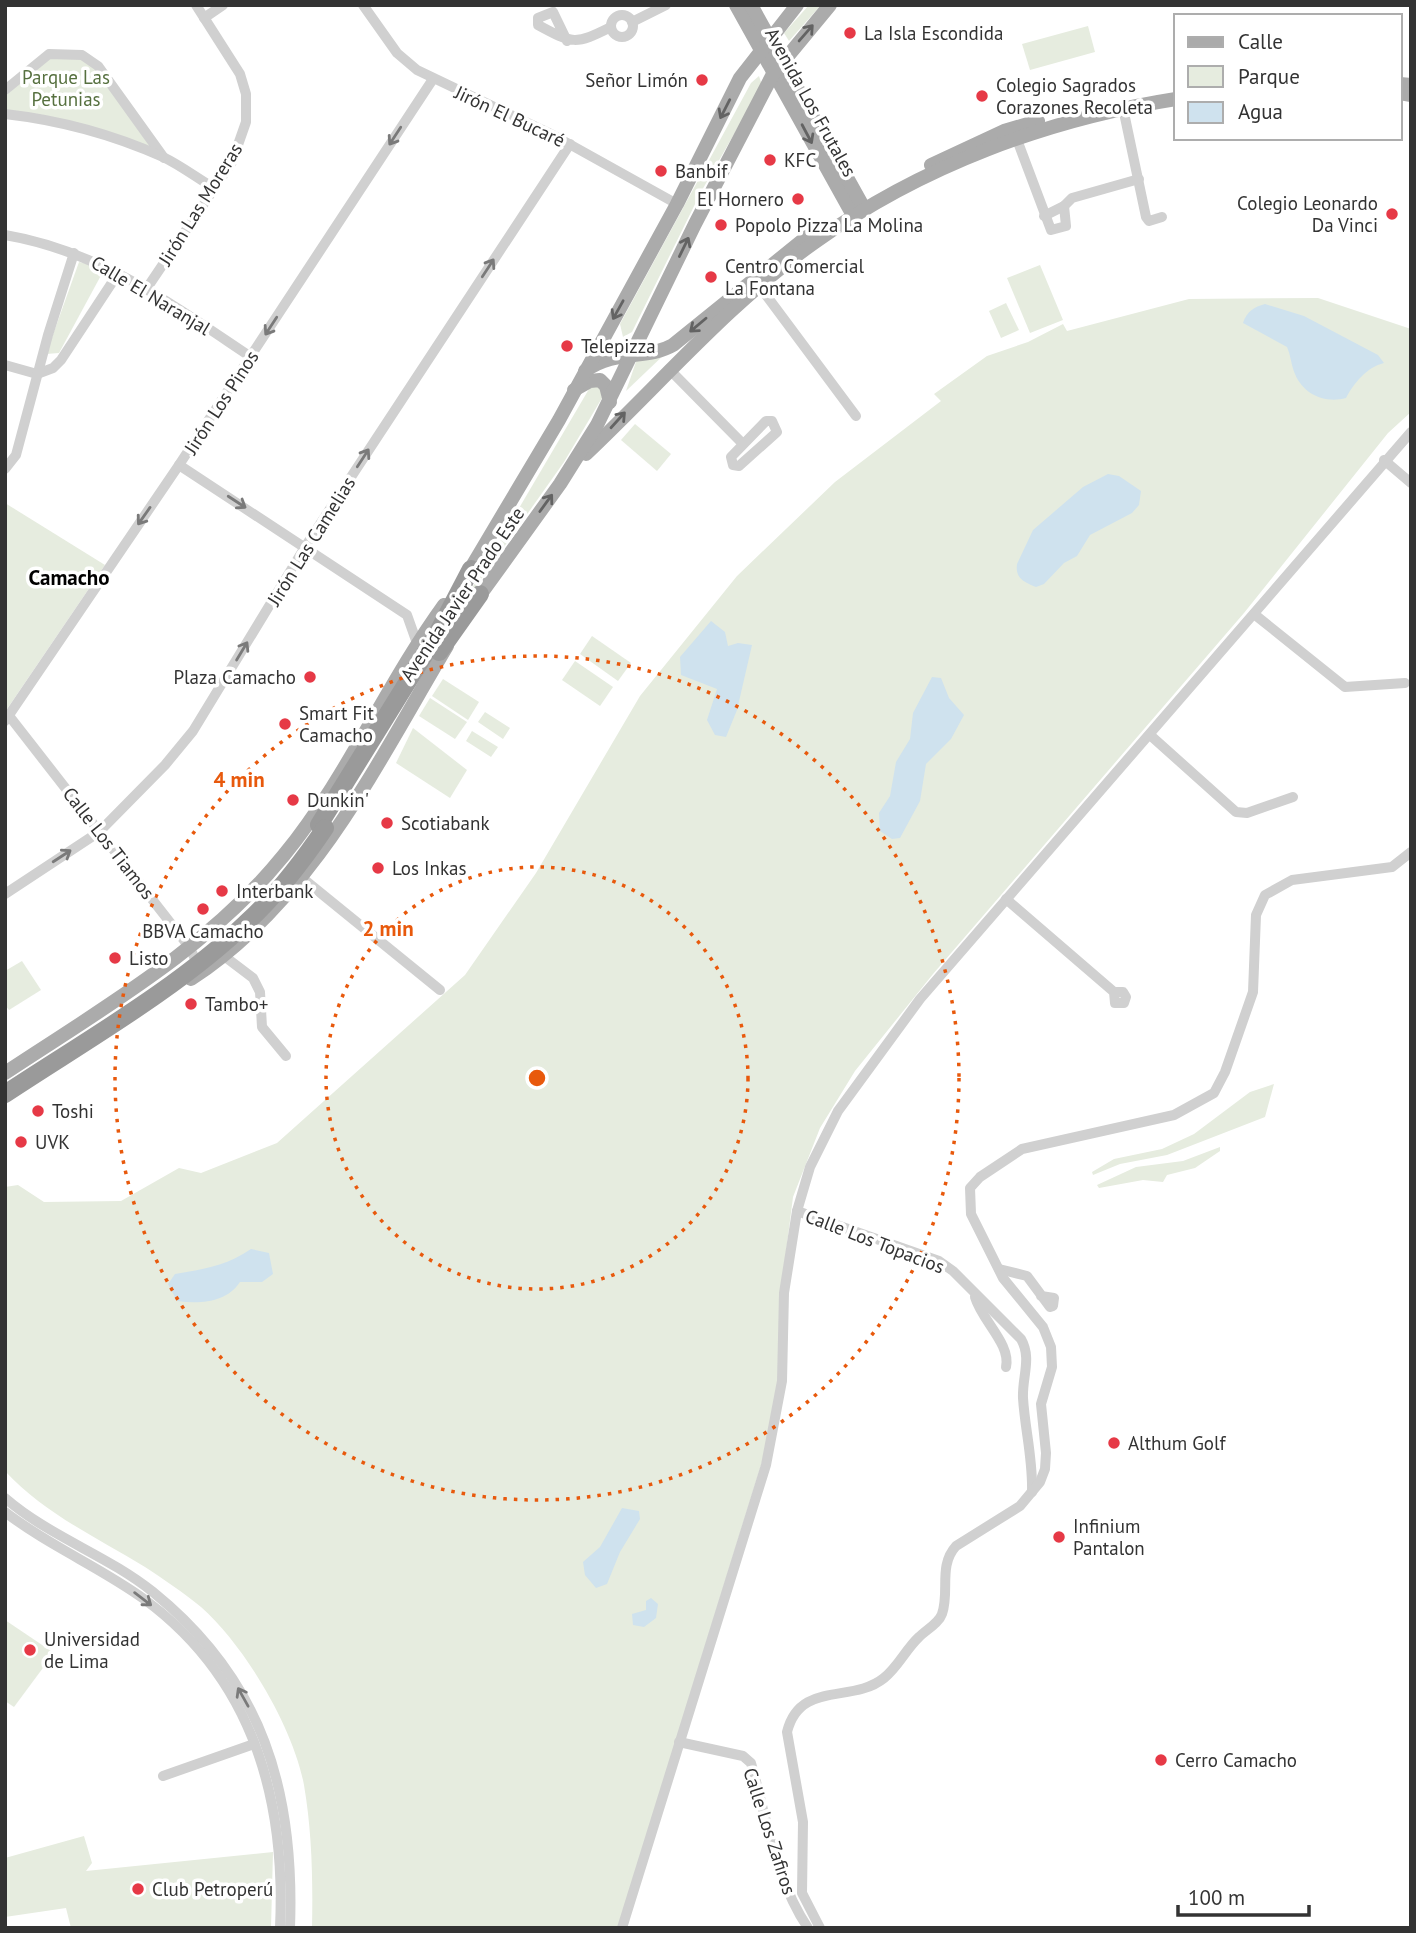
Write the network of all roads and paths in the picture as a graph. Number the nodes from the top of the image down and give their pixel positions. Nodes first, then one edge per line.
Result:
1 (195, 5) edge
2 (223, 5) edge
3 (363, 5) edge
4 (666, 5) edge
5 (736, 5) edge
6 (751, 5) edge
7 (797, 5) edge
8 (830, 5) edge
9 (204, 18) junction
10 (770, 38) junction
11 (567, 41) dead end
12 (760, 51) junction
13 (783, 62) junction
14 (773, 74) junction
15 (433, 79) junction
16 (5, 90) edge
17 (1174, 91) edge
18 (1174, 99) edge
19 (799, 105) junction
20 (1123, 108) junction
21 (5, 114) edge
22 (1016, 138) junction
23 (570, 144) junction
24 (164, 158) junction
25 (1139, 179) junction
26 (214, 188) junction
27 (677, 204) junction
28 (1064, 206) junction
29 (857, 210) junction
30 (1044, 216) junction
31 (1162, 217) dead end
32 (5, 235) edge
33 (74, 253) junction
34 (119, 272) junction
35 (147, 288) junction
36 (761, 288) junction
37 (634, 353) junction
38 (251, 357) junction
39 (5, 365) edge
40 (669, 369) junction
41 (584, 372) junction
42 (37, 374) junction
43 (574, 390) junction
44 (610, 402) junction
45 (856, 416) dead end
46 (1411, 432) edge
47 (743, 444) junction
48 (1384, 460) junction
49 (180, 465) junction
50 (5, 469) edge
51 (570, 469) junction
52 (1411, 483) edge
53 (305, 547) junction
54 (471, 569) junction
55 (480, 594) junction
56 (1254, 614) junction
57 (418, 646) junction
58 (1405, 683) dead end
59 (8, 719) edge
60 (1150, 735) junction
61 (1293, 797) dead end
62 (322, 827) junction
63 (99, 832) junction
64 (1411, 852) edge
65 (302, 877) junction
66 (5, 894) edge
67 (1006, 899) junction
68 (190, 948) junction
69 (224, 956) junction
70 (199, 974) junction
71 (440, 990) dead end
72 (1114, 992) dead end
73 (286, 1056) dead end
74 (28, 1058) junction
75 (5, 1073) edge
76 (39, 1078) junction
77 (5, 1081) edge
78 (5, 1094) edge
79 (5, 1100) edge
80 (797, 1211) junction
81 (999, 1269) junction
82 (974, 1294) junction
83 (1041, 1296) dead end
84 (1006, 1367) dead end
85 (1032, 1492) junction
86 (5, 1498) edge
87 (5, 1512) edge
88 (679, 1742) junction
89 (254, 1744) junction
90 (163, 1776) dead end
91 (280, 1928) edge
92 (290, 1928) edge
93 (622, 1928) edge
94 (808, 1928) edge
95 (820, 1928) edge

1 - 9 street, Jirón Las Moreras
2 - 9 street
3 - 15 street, Jirón El Bucaré
4 - 11 street
5 - 12 main road, Avenida Los Frutales
6 - 10 main road, Avenida Los Frutales
7 - 10 main road, Avenida Javier Prado Este
13 -> 8 main road, Avenida Javier Prado Este
9 - 26 street, Jirón Las Moreras
10 - 12 main road, Avenida Javier Prado Este
10 - 13 main road, Avenida Los Frutales
12 - 14 main road, Avenida Los Frutales
12 -> 27 main road, Avenida Javier Prado Este
13 - 14 main road, Avenida Javier Prado Este
13 - 19 main road, Avenida Los Frutales
14 - 19 main road, Avenida Los Frutales
37 -> 14 main road, Avenida Javier Prado Este
15 - 23 street, Jirón El Bucaré
15 -> 38 street, Jirón Los Pinos
16 - 24 street
17 - 29 main road
18 - 20 main road
19 - 29 main road, Avenida Los Frutales
20 - 22 main road
20 - 25 street
21 - 24 street
22 - 29 main road
22 - 30 street
23 - 27 street, Jirón El Bucaré
53 -> 23 street, Jirón Las Camelias
24 - 26 street
25 - 28 street
25 - 31 street
26 - 35 street, Jirón Las Moreras
27 -> 41 main road, Avenida Javier Prado Este
28 - 30 street
28 - 30 street
29 - 36 main road
29 -> 37 main road
32 - 33 street, Calle El Naranjal
33 - 34 street, Calle El Naranjal
33 - 42 street
34 - 35 street, Calle El Naranjal
34 - 42 street
35 - 38 street, Calle El Naranjal
36 - 40 main road
36 - 45 street
37 - 41 main road
37 - 44 main road, Avenida Javier Prado Este
38 - 49 street, Jirón Los Pinos
39 - 42 street
40 - 47 street
51 -> 40 main road
41 - 43 main road, Avenida Javier Prado Este
42 - 50 street
43 - 44 main road
43 - 54 main road, Avenida Javier Prado Este
44 - 51 main road, Avenida Javier Prado Este
46 - 48 street
47 - 47 street
48 - 52 street
48 - 56 street
49 -> 53 street
49 -> 59 street, Jirón Los Pinos
55 -> 51 main road, Avenida Javier Prado Este
53 - 57 street
63 -> 53 street, Jirón Las Camelias
54 - 57 main road, Avenida Javier Prado Este
54 - 62 highway
55 - 62 highway
55 - 65 main road, Avenida Javier Prado Este
56 - 58 street
56 - 60 street
57 - 68 main road, Avenida Javier Prado Este
59 - 63 street, Calle Los Tiamos
60 - 61 street
60 - 67 street
62 - 77 highway
62 - 78 highway, bridge
66 -> 63 street, Jirón Las Camelias
63 - 68 street, Calle Los Tiamos
64 - 81 street
65 - 69 main road, Avenida Javier Prado Este
65 - 71 street
67 - 72 street
67 - 80 street
68 - 70 street, Calle Los Tiamos
68 - 74 main road, Avenida Javier Prado Este
69 - 70 main road, Avenida Javier Prado Este
69 - 73 street
70 - 76 main road, Avenida Javier Prado Este
74 - 75 main road, Avenida Javier Prado Este
74 - 76 main road
76 - 79 main road, Avenida Javier Prado Este
80 - 82 street, Calle Los Topacios
80 - 88 street
81 - 83 street
81 - 85 street
82 - 84 street
82 - 85 street, Calle Los Topacios
85 - 95 street
92 -> 86 street
87 -> 89 street
88 - 93 street
88 - 94 street, Calle Los Zafiros
89 - 90 street
89 - 91 street

